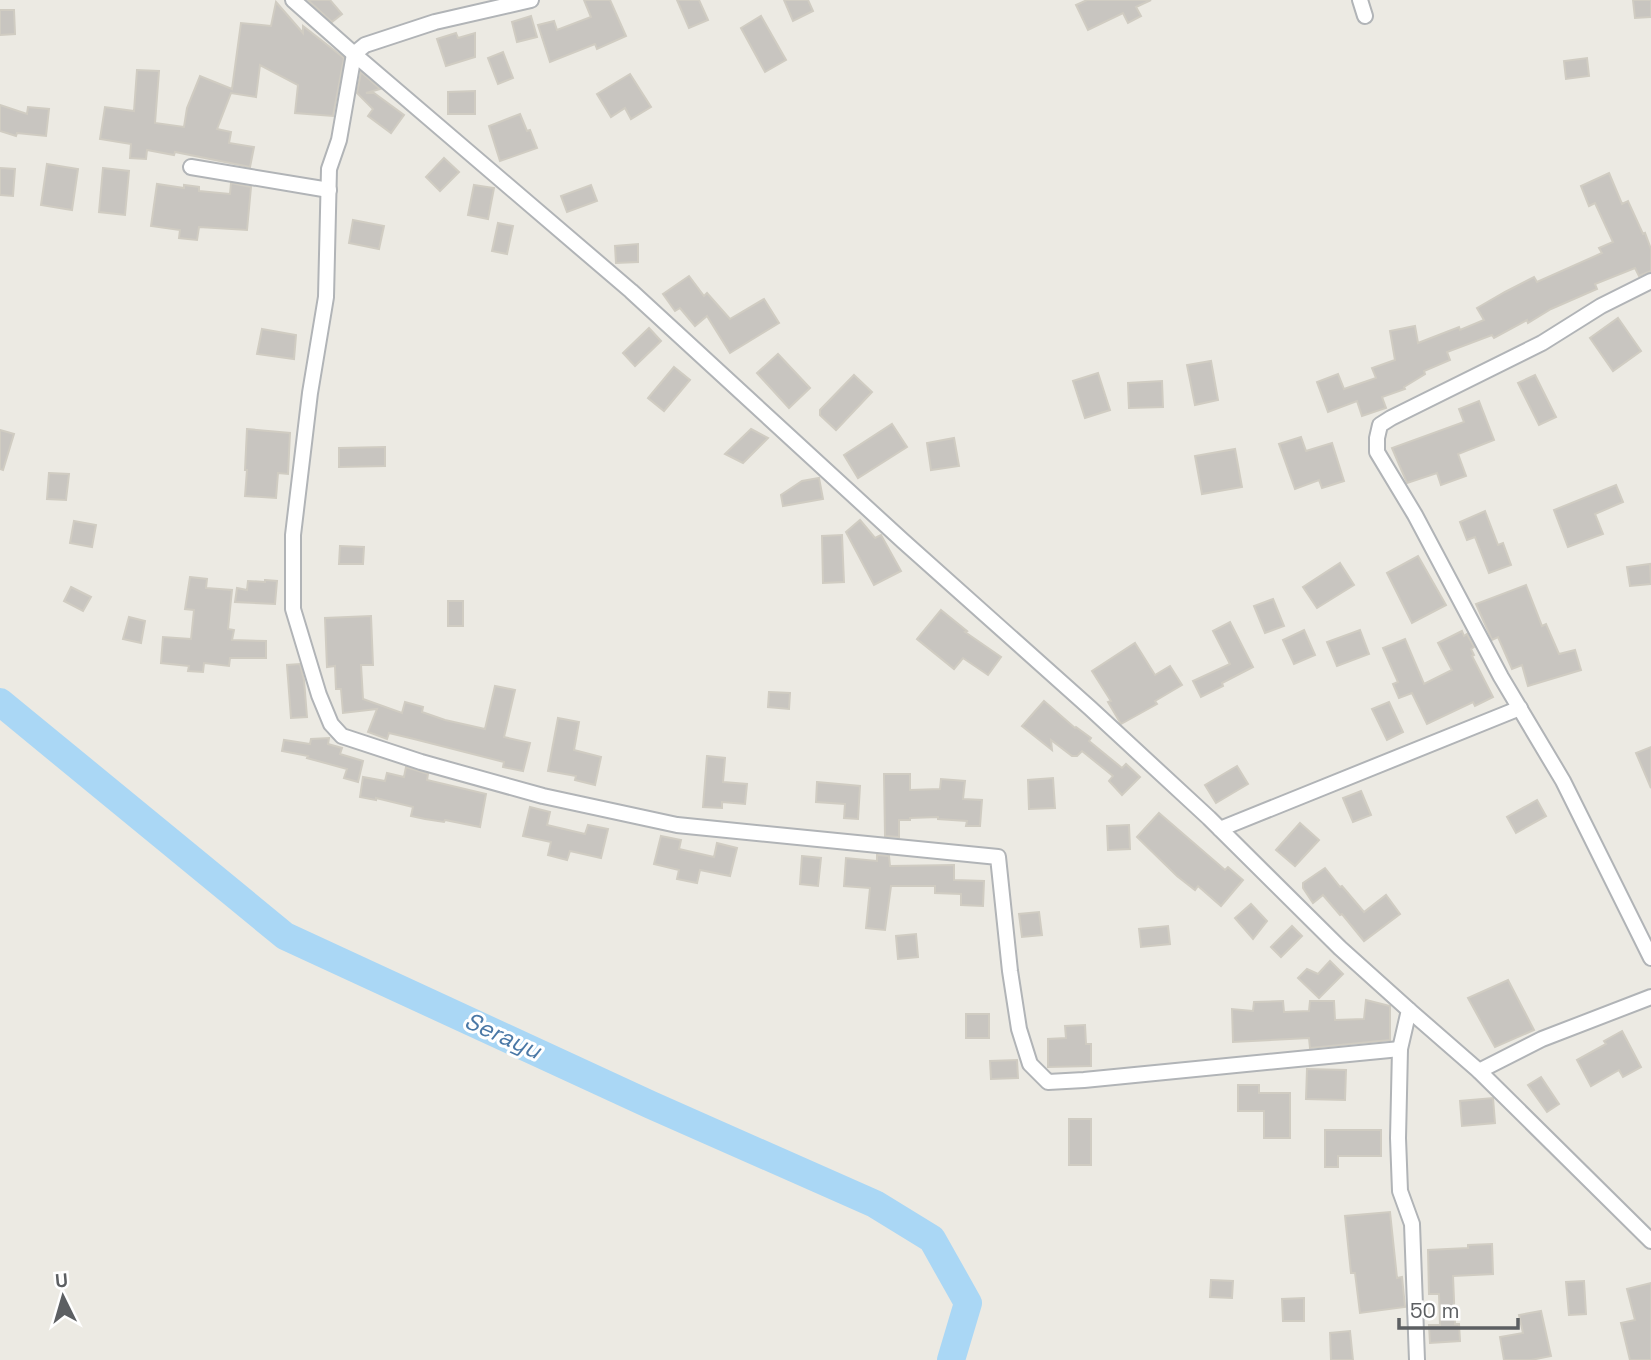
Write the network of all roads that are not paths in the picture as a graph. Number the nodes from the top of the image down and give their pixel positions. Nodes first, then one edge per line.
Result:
1 (293, 0) edge
2 (531, 0) edge
3 (1360, 0) edge
4 (1365, 16) dead end
5 (354, 54) junction
6 (191, 167) dead end
7 (330, 190) junction
8 (1651, 281) edge
9 (1520, 708) junction
10 (1220, 829) junction
11 (1651, 958) edge
12 (1651, 997) edge
13 (1409, 1010) junction
14 (1400, 1049) junction
15 (1479, 1071) junction
16 (1651, 1241) edge
17 (1417, 1360) edge

1 - 5 street
2 - 5 street
3 - 4 street
5 - 7 street
5 - 10 street
6 - 7 street
7 - 14 street
8 - 9 street
9 - 10 street
9 - 11 street
10 - 13 street
12 - 15 street
13 - 14 street
13 - 15 street
14 - 17 street
15 - 16 street

